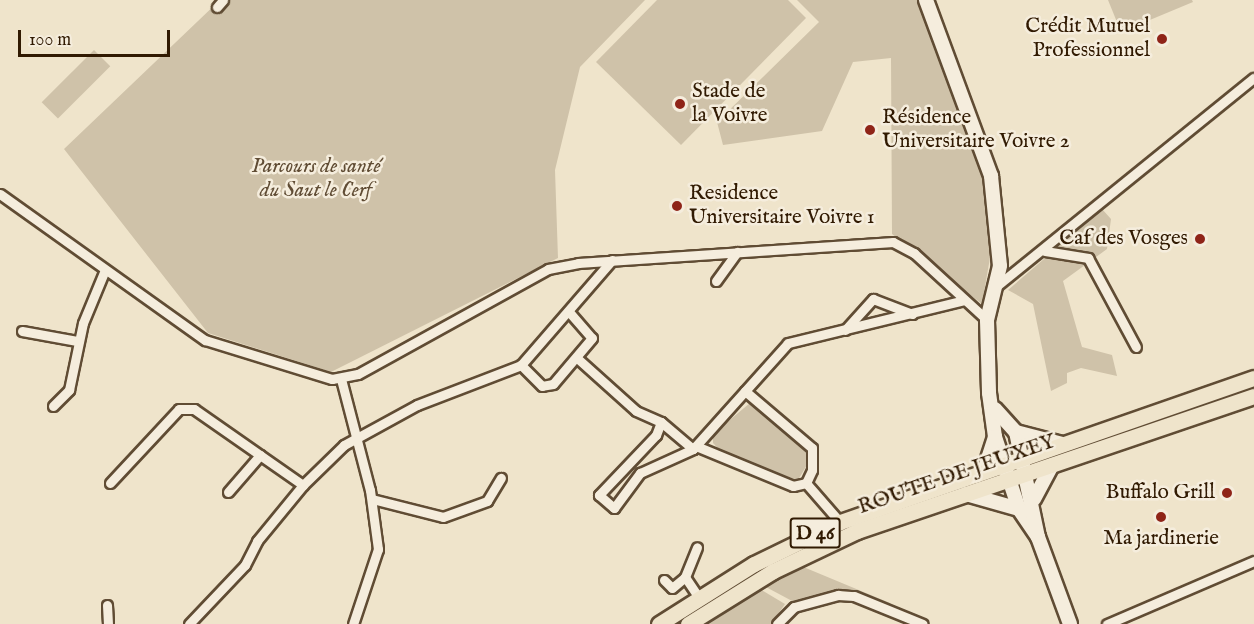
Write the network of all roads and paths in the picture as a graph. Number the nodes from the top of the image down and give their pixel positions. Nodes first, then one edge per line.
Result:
1 (926, 0) edge
2 (1254, 78) edge
3 (0, 194) edge
4 (1045, 251) junction
5 (737, 252) junction
6 (612, 260) junction
7 (105, 270) junction
8 (716, 281) dead end
9 (998, 285) junction
10 (964, 300) junction
11 (570, 313) junction
12 (912, 314) junction
13 (987, 320) junction
14 (845, 330) junction
15 (22, 331) dead end
16 (77, 341) junction
17 (1136, 347) dead end
18 (577, 357) junction
19 (521, 364) junction
20 (1254, 378) edge
21 (341, 379) junction
22 (745, 391) junction
23 (1254, 396) edge
24 (53, 406) dead end
25 (995, 410) junction
26 (661, 422) junction
27 (1016, 432) junction
28 (995, 437) junction
29 (356, 441) junction
30 (1062, 444) junction
31 (694, 448) junction
32 (260, 455) junction
33 (630, 465) junction
34 (1052, 465) junction
35 (1025, 466) junction
36 (984, 471) junction
37 (1007, 472) junction
38 (640, 473) junction
39 (501, 478) dead end
40 (110, 483) dead end
41 (806, 483) junction
42 (303, 485) junction
43 (228, 492) dead end
44 (966, 494) junction
45 (372, 499) junction
46 (1034, 500) junction
47 (1019, 509) junction
48 (840, 522) junction
49 (1038, 537) junction
50 (697, 547) dead end
51 (1254, 561) edge
52 (685, 577) junction
53 (664, 580) dead end
54 (699, 598) junction
55 (107, 605) dead end
56 (108, 624) edge
57 (189, 624) edge
58 (353, 624) edge
59 (659, 624) edge
60 (688, 624) edge
61 (777, 624) edge
62 (922, 624) edge
63 (1070, 624) edge
64 (1107, 624) edge

1 - 9 street
2 - 4 street
3 - 7 street
4 - 9 street
4 - 17 street
5 - 6 street
5 - 8 street
5 - 10 street
6 - 11 street
6 - 21 street
7 - 16 street
7 - 21 street
9 - 13 street
10 - 12 street
10 - 13 street
11 - 18 street
11 - 19 street
12 - 14 street
12 - 14 street
13 - 25 street
14 - 22 street
15 - 16 street
16 - 24 street
18 - 19 street
18 - 26 street
19 - 29 street
20 - 30 main road, ROUTE DE JEUXEY / D 46
21 - 29 street
22 - 31 street
22 - 41 street
23 - 34 main road, ROUTE DE JEUXEY
25 - 27 street
25 - 28 street
26 - 31 street
26 - 33 street
27 - 30 street
27 - 35 street
28 - 36 street
28 - 37 street
29 - 42 street
29 - 45 street
30 - 35 main road, ROUTE DE JEUXEY / D 46
31 - 38 street
31 - 41 street
32 - 40 street
32 - 42 street
32 - 43 street
33 - 38 street
33 - 38 street
34 - 35 main road, ROUTE DE JEUXEY
34 - 46 street
35 - 37 main road, ROUTE DE JEUXEY / D 46
35 - 46 street
36 - 37 main road, ROUTE DE JEUXEY / D 46
36 - 48 main road, ROUTE DE JEUXEY / D 46
37 - 44 main road, ROUTE DE JEUXEY
37 - 47 street
39 - 45 street
41 - 48 street
42 - 57 street
44 - 47 street
44 - 60 main road, ROUTE DE JEUXEY
45 - 58 street
46 - 49 street
47 - 49 street
48 - 54 main road, ROUTE DE JEUXEY / D 46
49 - 63 street
50 - 52 street
51 - 64 street
52 - 53 street
52 - 54 street
54 - 59 main road, ROUTE DE JEUXEY / D 46
55 - 56 street
61 - 62 street

